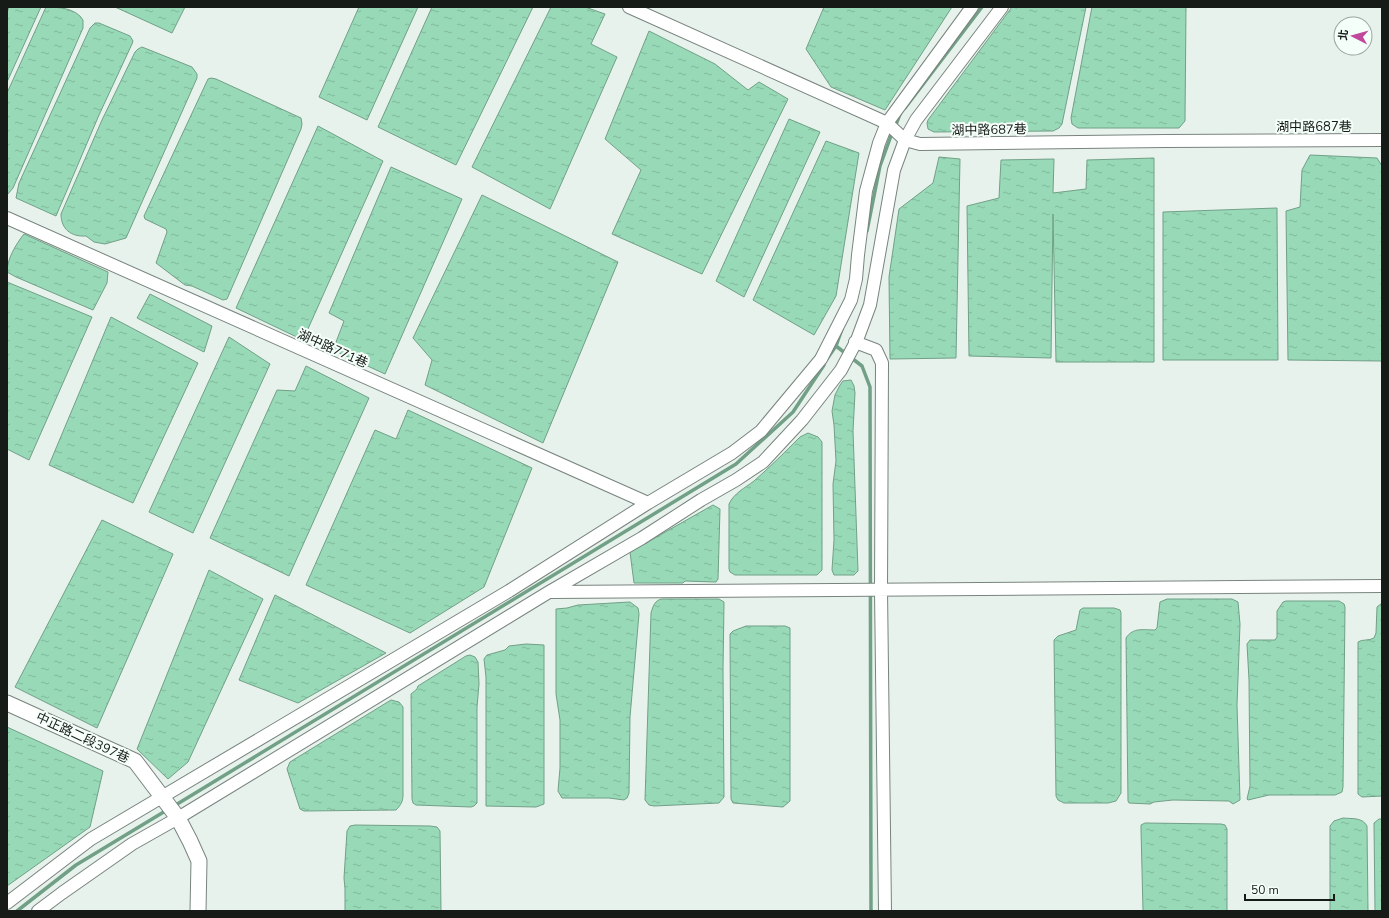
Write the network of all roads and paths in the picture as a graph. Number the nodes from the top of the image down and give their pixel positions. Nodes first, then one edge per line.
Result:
1 (630, 7) edge
2 (972, 7) edge
3 (1002, 7) edge
4 (887, 123) junction
5 (905, 140) junction
6 (1382, 140) edge
7 (7, 218) edge
8 (855, 342) junction
9 (648, 503) junction
10 (1382, 586) edge
11 (881, 590) junction
12 (549, 592) junction
13 (7, 703) edge
14 (162, 797) junction
15 (178, 818) junction
16 (7, 903) edge
17 (38, 911) edge
18 (198, 911) edge
19 (885, 911) edge

1 - 4 street
2 - 4 street
3 - 5 street
4 - 5 street
4 - 9 street
5 - 6 street, 湖中路687巷
5 - 8 street
7 - 9 street, 湖中路771巷
8 - 11 street
8 - 12 street
9 - 14 street
10 - 11 street
11 - 12 street
11 - 19 street
12 - 15 street
13 - 14 street, 中正路二段397巷
14 - 15 street, 中正路二段397巷
14 - 16 street
15 - 17 street
15 - 18 street, 中正路二段397巷

